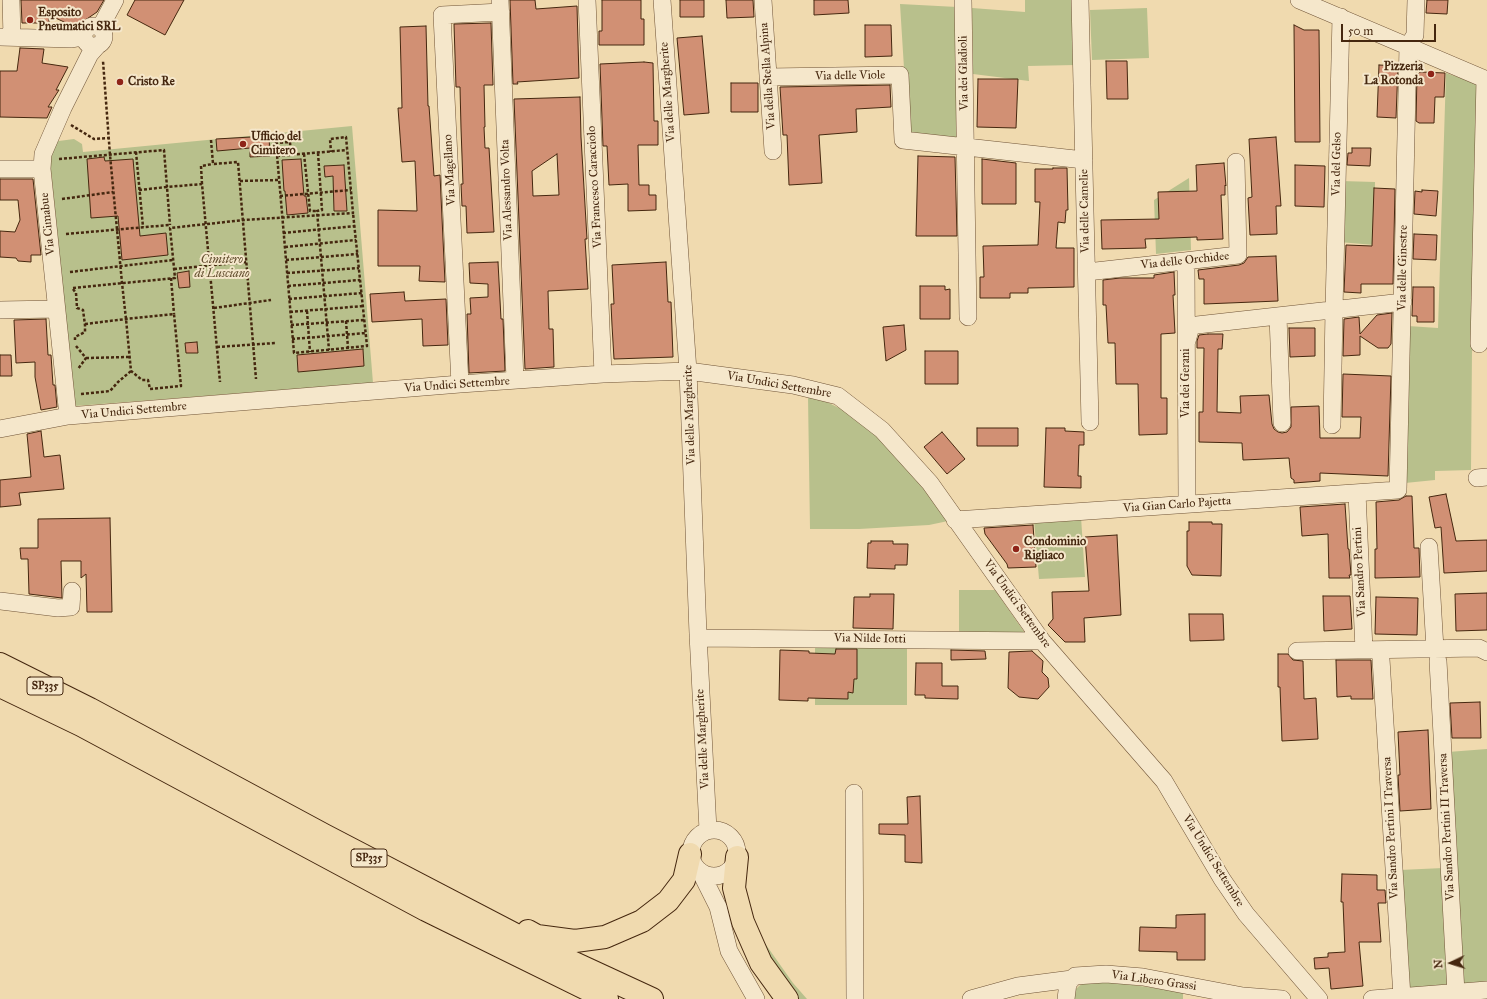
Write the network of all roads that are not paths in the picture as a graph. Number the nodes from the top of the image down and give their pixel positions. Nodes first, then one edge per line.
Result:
1 (11, 0) edge
2 (115, 0) edge
3 (587, 0) edge
4 (662, 0) edge
5 (763, 0) edge
6 (963, 0) edge
7 (1080, 0) edge
8 (1299, 0) edge
9 (1416, 0) edge
10 (500, 6) edge
11 (1341, 17) junction
12 (100, 28) junction
13 (6, 37) edge
14 (83, 37) junction
15 (1408, 46) junction
16 (101, 53) junction
17 (768, 77) junction
18 (1486, 79) edge
19 (966, 147) junction
20 (773, 151) dead end
21 (1084, 160) junction
22 (1236, 162) dead end
23 (0, 169) edge
24 (42, 169) junction
25 (1186, 261) junction
26 (1086, 272) junction
27 (1403, 302) junction
28 (56, 309) junction
29 (0, 310) edge
30 (1334, 310) junction
31 (1278, 316) junction
32 (968, 317) dead end
33 (1479, 344) dead end
34 (1186, 345) junction
35 (688, 371) junction
36 (603, 374) junction
37 (514, 380) junction
38 (460, 384) junction
39 (68, 416) junction
40 (1090, 422) dead end
41 (1282, 423) dead end
42 (1332, 425) dead end
43 (0, 429) edge
44 (1398, 490) joint
45 (1357, 493) junction
46 (1187, 504) junction
47 (955, 520) junction
48 (1429, 547) dead end
49 (72, 591) dead end
50 (0, 601) edge
51 (698, 638) junction
52 (1042, 641) junction
53 (1364, 650) junction
54 (1297, 652) dead end
55 (1487, 652) edge
56 (1437, 655) junction
57 (1381, 659) dead end
58 (0, 664) edge
59 (0, 686) edge
60 (85, 717) junction
61 (854, 794) dead end
62 (708, 830) junction
63 (690, 854) junction
64 (737, 857) junction
65 (387, 867) junction
66 (701, 873) junction
67 (724, 875) junction
68 (718, 907) junction
69 (1072, 979) junction
70 (1487, 990) edge
71 (1456, 993) junction
72 (598, 996) edge
73 (1402, 997) junction
74 (652, 999) edge
75 (756, 999) edge
76 (787, 999) edge
77 (855, 999) edge
78 (971, 999) edge
79 (1066, 999) edge
80 (1282, 999) edge
81 (1319, 999) edge
82 (1372, 999) edge

1 - 13 street
2 - 12 street
3 - 36 street, Via Francesco Caracciolo
4 - 35 street, Via delle Margherite
5 - 17 street, Via della Stella Alpina
6 - 19 street, Via dei Gladioli
7 - 21 street, Via delle Camelie
8 - 11 street
9 - 15 street
10 - 37 street, Via Alessandro Volta
10 - 38 street, Via Magellano
11 - 15 street
11 - 30 street, Via del Gelso
12 - 14 street
12 - 16 street
13 - 14 street
14 - 16 street
15 - 18 street
15 - 27 street, Via delle Ginestre
16 - 24 street, Via Cimabue
17 - 19 street, Via delle Viole
17 - 20 street, Via della Stella Alpina
18 - 33 street
19 - 21 street
19 - 32 street, Via dei Gladioli
21 - 26 street, Via delle Camelie
22 - 25 street, Via delle Orchidee
23 - 24 street
24 - 28 street, Via Cimabue
25 - 26 street, Via delle Orchidee
25 - 34 street, Via dei Gerani
26 - 40 street, Via delle Camelie
27 - 30 street
27 - 44 street, Via delle Ginestre
28 - 29 street
28 - 39 street, Via Cimabue
30 - 31 street
30 - 42 street, Via del Gelso
31 - 34 street
31 - 41 street
34 - 46 street, Via dei Gerani
35 - 36 street, Via Undici Settembre
35 - 47 street, Via Undici Settembre
35 - 51 street, Via delle Margherite
36 - 37 street, Via Undici Settembre
37 - 38 street, Via Undici Settembre
38 - 39 street, Via Undici Settembre
39 - 43 street, Via Undici Settembre
44 - 45 street, Via Gian Carlo Pajetta
45 - 46 street, Via Gian Carlo Pajetta
45 - 53 street, Via Sandro Pertini
46 - 47 street, Via Gian Carlo Pajetta
47 - 52 street, Via Undici Settembre
48 - 56 street
49 - 50 street
51 - 52 street, Via Nilde Iotti
51 - 62 street, Via delle Margherite
52 - 81 street, Via Undici Settembre
53 - 54 street
53 - 56 street
55 - 56 street
56 - 71 street, Via Sandro Pertini II Traversa
57 - 73 street, Via Sandro Pertini I Traversa
58 - 60 highway, SP335
59 - 60 highway, SP335
60 - 65 highway, SP335
60 - 72 highway, SP335
61 - 77 street
62 - 63 street
62 - 64 street
63 - 65 highway
63 - 66 street
64 - 67 street
64 - 76 highway
65 - 74 highway, SP335
66 - 67 street
66 - 68 street
67 - 68 street
68 - 75 street
69 - 78 street, Via Libero Grassi
69 - 79 street
69 - 80 street, Via Libero Grassi
70 - 71 street
71 - 73 street
73 - 82 street

